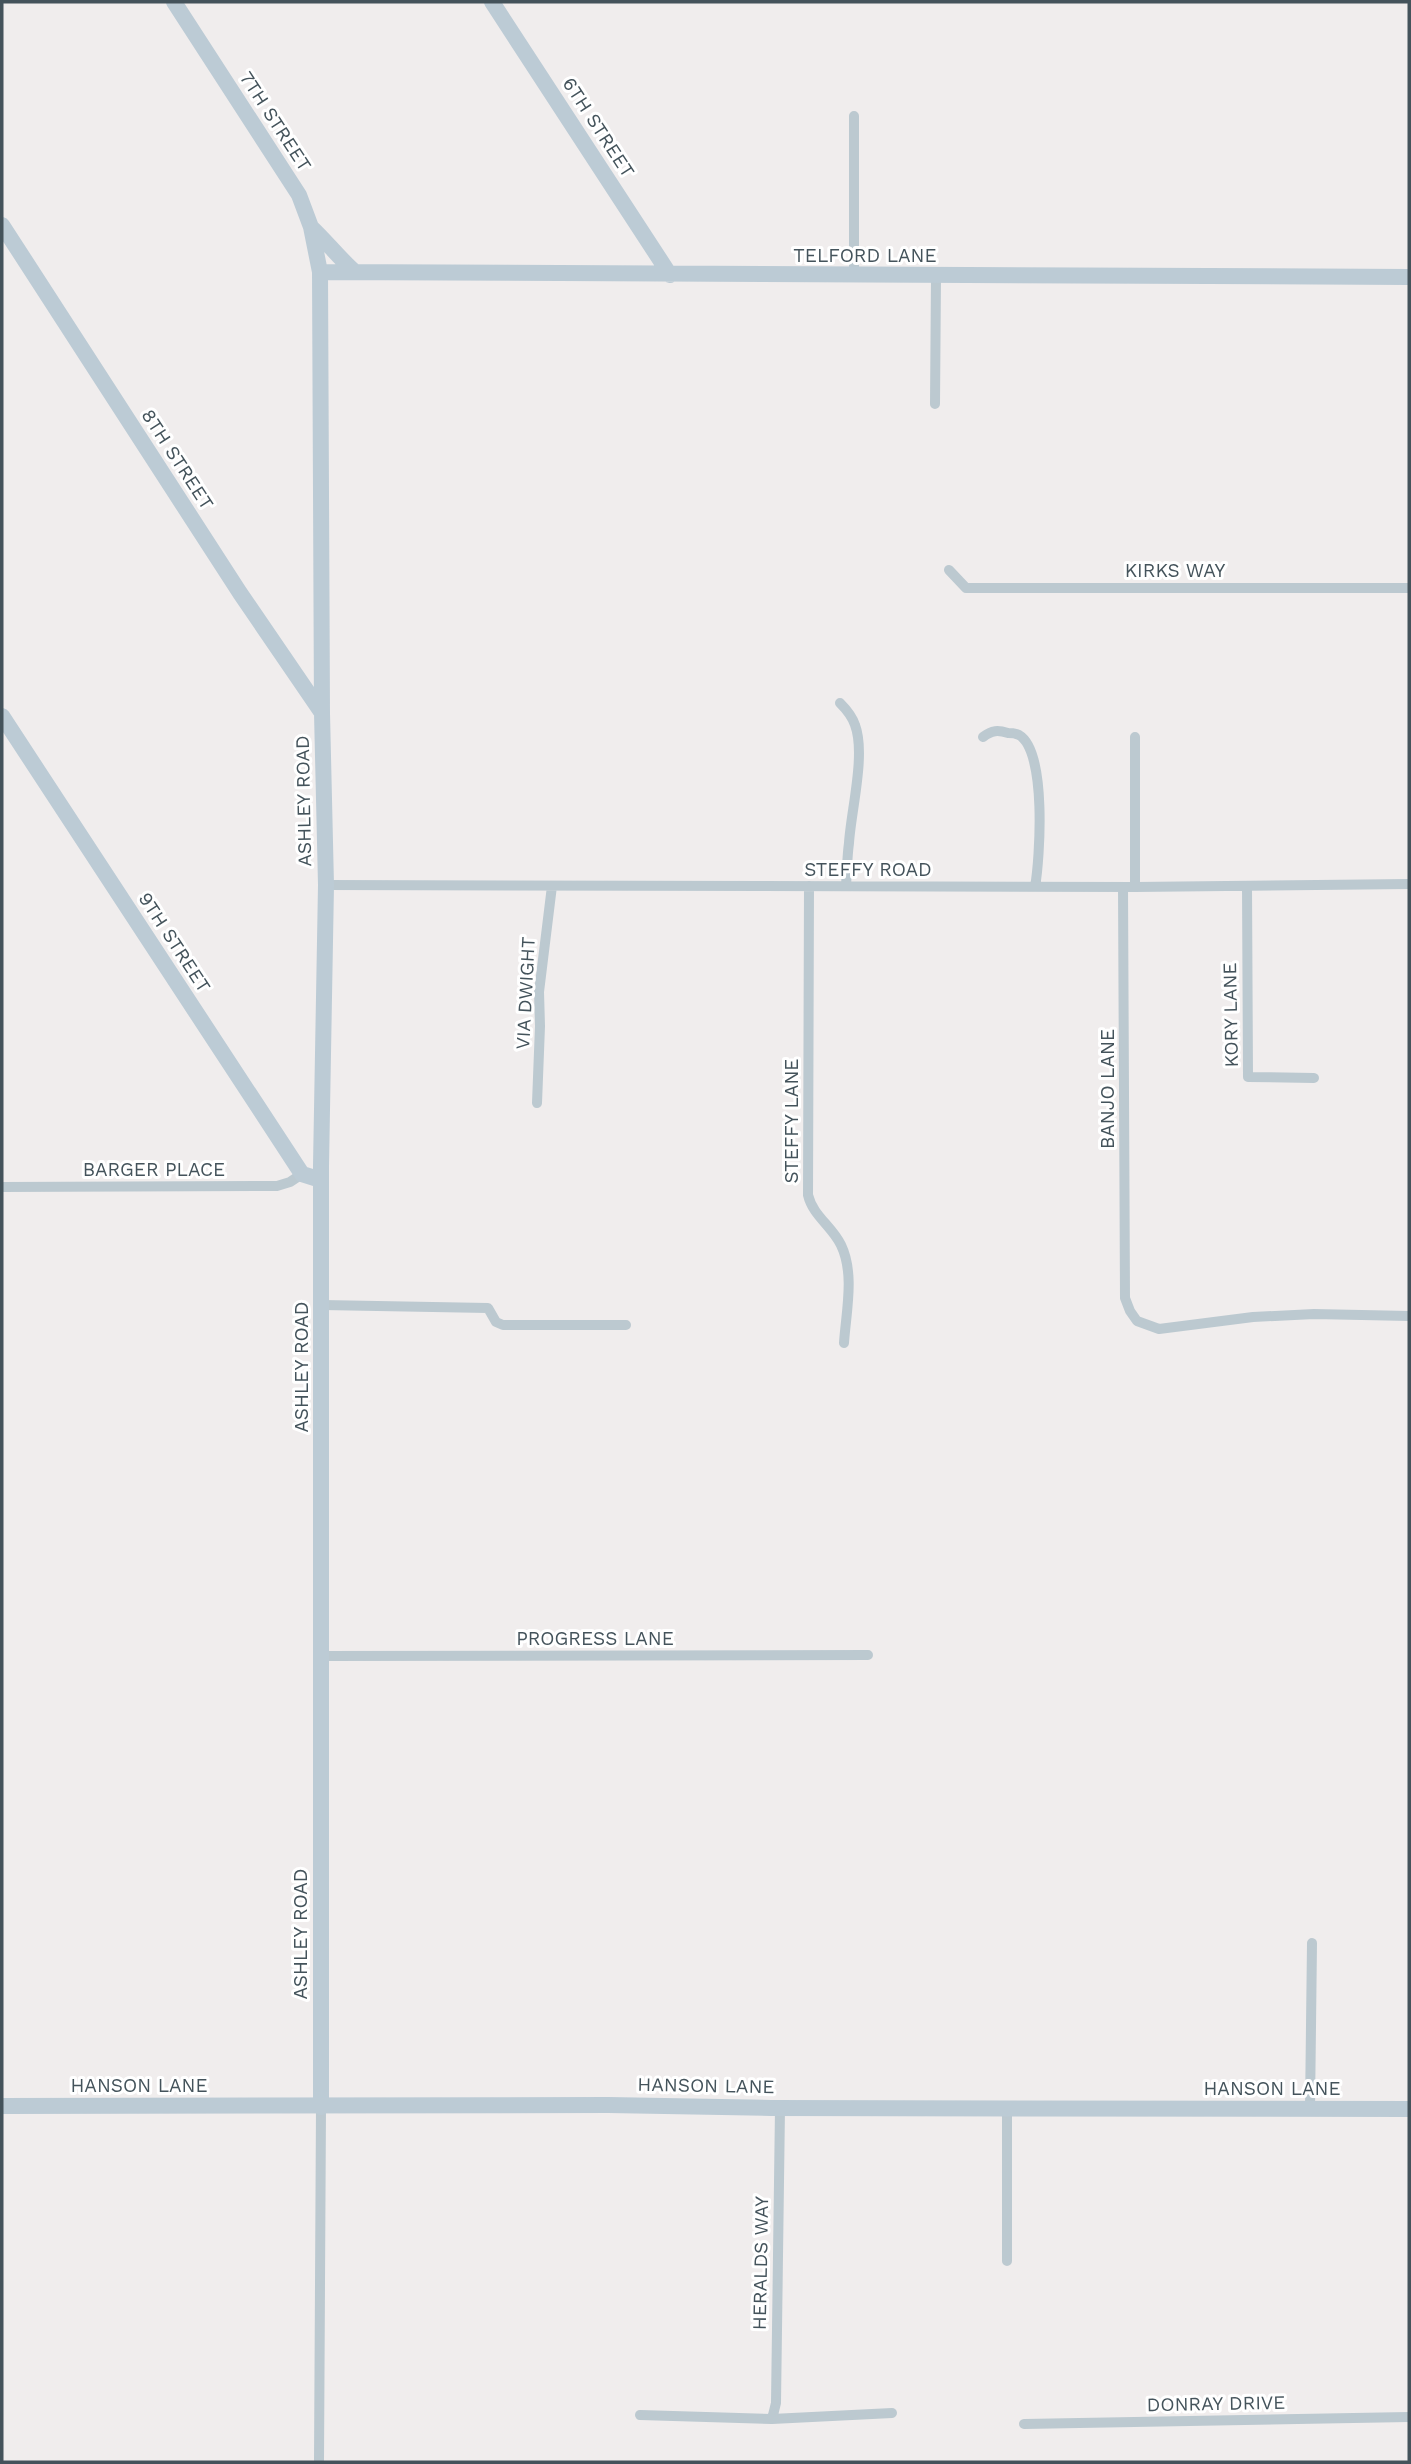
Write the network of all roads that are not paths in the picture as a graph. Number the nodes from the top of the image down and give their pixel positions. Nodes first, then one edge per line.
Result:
1 (174, 2) edge
2 (492, 2) edge
3 (854, 116) dead end
4 (2, 225) edge
5 (311, 227) junction
6 (320, 272) junction
7 (355, 272) junction
8 (670, 275) junction
9 (854, 276) junction
10 (936, 276) junction
11 (1409, 277) edge
12 (935, 404) dead end
13 (948, 570) dead end
14 (1409, 588) edge
15 (840, 703) dead end
16 (322, 713) junction
17 (2, 716) edge
18 (983, 737) dead end
19 (1135, 737) dead end
20 (1409, 884) edge
21 (326, 885) junction
22 (552, 886) junction
23 (809, 886) junction
24 (846, 886) junction
25 (1247, 886) junction
26 (1035, 887) junction
27 (1129, 887) junction
28 (1314, 1077) dead end
29 (537, 1103) dead end
30 (302, 1174) junction
31 (321, 1180) junction
32 (2, 1187) edge
33 (322, 1305) junction
34 (1409, 1316) edge
35 (626, 1325) dead end
36 (844, 1343) dead end
37 (868, 1655) dead end
38 (322, 1656) junction
39 (1312, 1943) dead end
40 (2, 2106) edge
41 (321, 2107) junction
42 (780, 2108) junction
43 (1007, 2108) junction
44 (1310, 2109) junction
45 (1409, 2109) edge
46 (1007, 2261) dead end
47 (892, 2413) dead end
48 (640, 2415) dead end
49 (1409, 2417) edge
50 (772, 2419) junction
51 (1024, 2424) dead end
52 (319, 2462) edge

1 - 5 street, 7TH STREET
2 - 8 street, 6TH STREET
3 - 9 street
4 - 16 street, 8TH STREET
5 - 6 street, 7TH STREET
5 - 7 street
6 - 7 street, TELFORD LANE
6 - 16 street, ASHLEY ROAD
7 - 8 street, TELFORD LANE
8 - 9 street, TELFORD LANE
9 - 10 street, TELFORD LANE
10 - 11 street, TELFORD LANE
10 - 12 street
13 - 14 street, KIRKS WAY
15 - 24 street
16 - 21 street, ASHLEY ROAD
17 - 30 street, 9TH STREET
18 - 26 street
19 - 27 street, BANJO LANE
20 - 25 street, STEFFY ROAD
21 - 22 street, STEFFY ROAD
21 - 31 street, ASHLEY ROAD
22 - 23 street, STEFFY ROAD
22 - 29 street, VIA DWIGHT
23 - 24 street, STEFFY ROAD
23 - 36 street, STEFFY LANE
24 - 26 street, STEFFY ROAD
25 - 27 street, STEFFY ROAD
25 - 28 street, KORY LANE
26 - 27 street, STEFFY ROAD
27 - 34 street, BANJO LANE
30 - 31 street
30 - 32 street, BARGER PLACE
31 - 33 street, ASHLEY ROAD
33 - 35 street
33 - 38 street, ASHLEY ROAD
37 - 38 street, PROGRESS LANE
38 - 41 street, ASHLEY ROAD
39 - 44 street
40 - 41 street, HANSON LANE
41 - 42 street, HANSON LANE
41 - 52 street, ASHLEY ROAD
42 - 43 street, HANSON LANE
42 - 50 street, HERALDS WAY
43 - 44 street, HANSON LANE
43 - 46 street
44 - 45 street, HANSON LANE
47 - 50 street
48 - 50 street
49 - 51 street, DONRAY DRIVE

